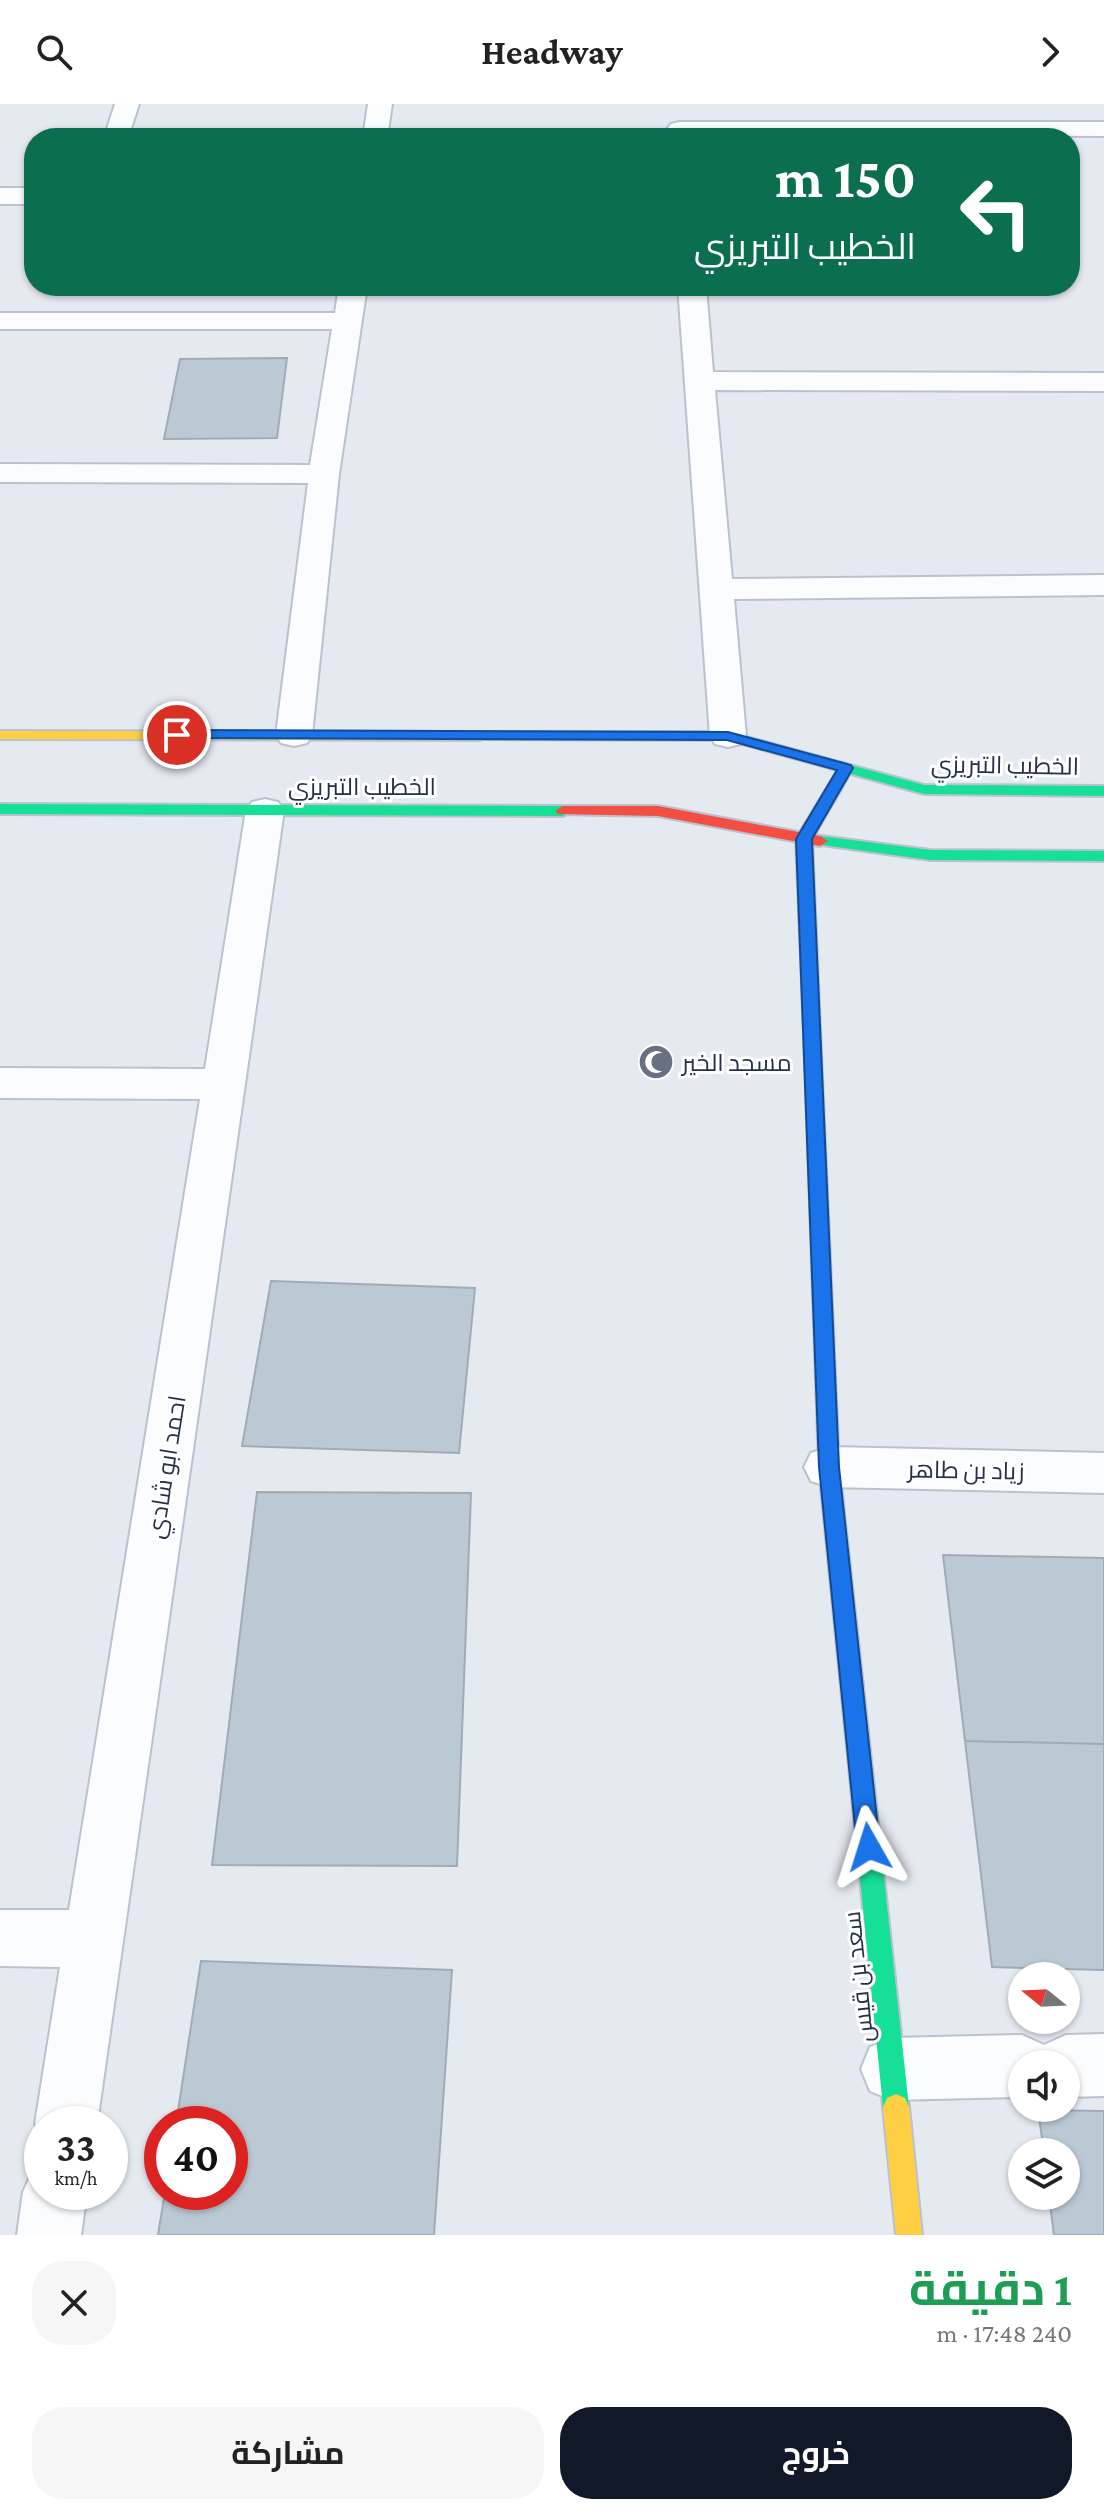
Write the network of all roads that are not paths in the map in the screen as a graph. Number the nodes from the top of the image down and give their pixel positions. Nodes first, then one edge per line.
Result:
1 (127, 104) edge
2 (380, 104) edge
3 (677, 104) edge
4 (119, 128) edge
5 (376, 128) edge
6 (679, 128) edge
7 (1080, 129) edge
8 (1104, 129) edge
9 (0, 196) edge
10 (24, 196) edge
11 (351, 296) edge
12 (693, 296) edge
13 (0, 321) edge
14 (347, 321) junction
15 (699, 381) junction
16 (1104, 382) edge
17 (0, 473) edge
18 (324, 474) junction
19 (1104, 585) edge
20 (716, 589) junction
21 (0, 735) edge
22 (294, 735) junction
23 (728, 736) junction
24 (846, 768) junction
25 (1104, 791) edge
26 (0, 809) edge
27 (265, 810) junction
28 (804, 839) junction
29 (1104, 856) edge
30 (0, 1083) edge
31 (224, 1084) junction
32 (829, 1467) junction
33 (1104, 1473) edge
34 (0, 1938) edge
35 (94, 1939) junction
36 (1104, 2065) edge
37 (1008, 2066) edge
38 (1080, 2066) edge
39 (892, 2069) junction
40 (69, 2106) edge
41 (52, 2210) edge
42 (49, 2235) edge
43 (909, 2235) edge

1 - 4 street
2 - 5 street
3 - 6 street
7 - 8 street
9 - 10 street
11 - 14 street
12 - 15 street
13 - 14 street
14 - 18 street
15 - 16 street
15 - 20 street
17 - 18 street
18 - 22 street
19 - 20 street
20 - 23 street
21 - 22 street, الخطيب التبريزي
22 - 23 street, الخطيب التبريزي
23 - 24 street, الخطيب التبريزي
24 - 25 street, الخطيب التبريزي
24 - 28 street
26 - 27 street, الخطيب التبريزي
27 - 28 street, الخطيب التبريزي
27 - 31 street, احمد ابو شادي
28 - 29 street, الخطيب التبريزي
28 - 32 street, سعد بن قيس
30 - 31 street
31 - 35 street, احمد ابو شادي
32 - 33 street, زياد بن طاهر
32 - 39 street, سعد بن قيس
34 - 35 street
35 - 40 street, احمد ابو شادي
36 - 38 street
37 - 39 street
39 - 43 street, سعد بن قيس
41 - 42 street

